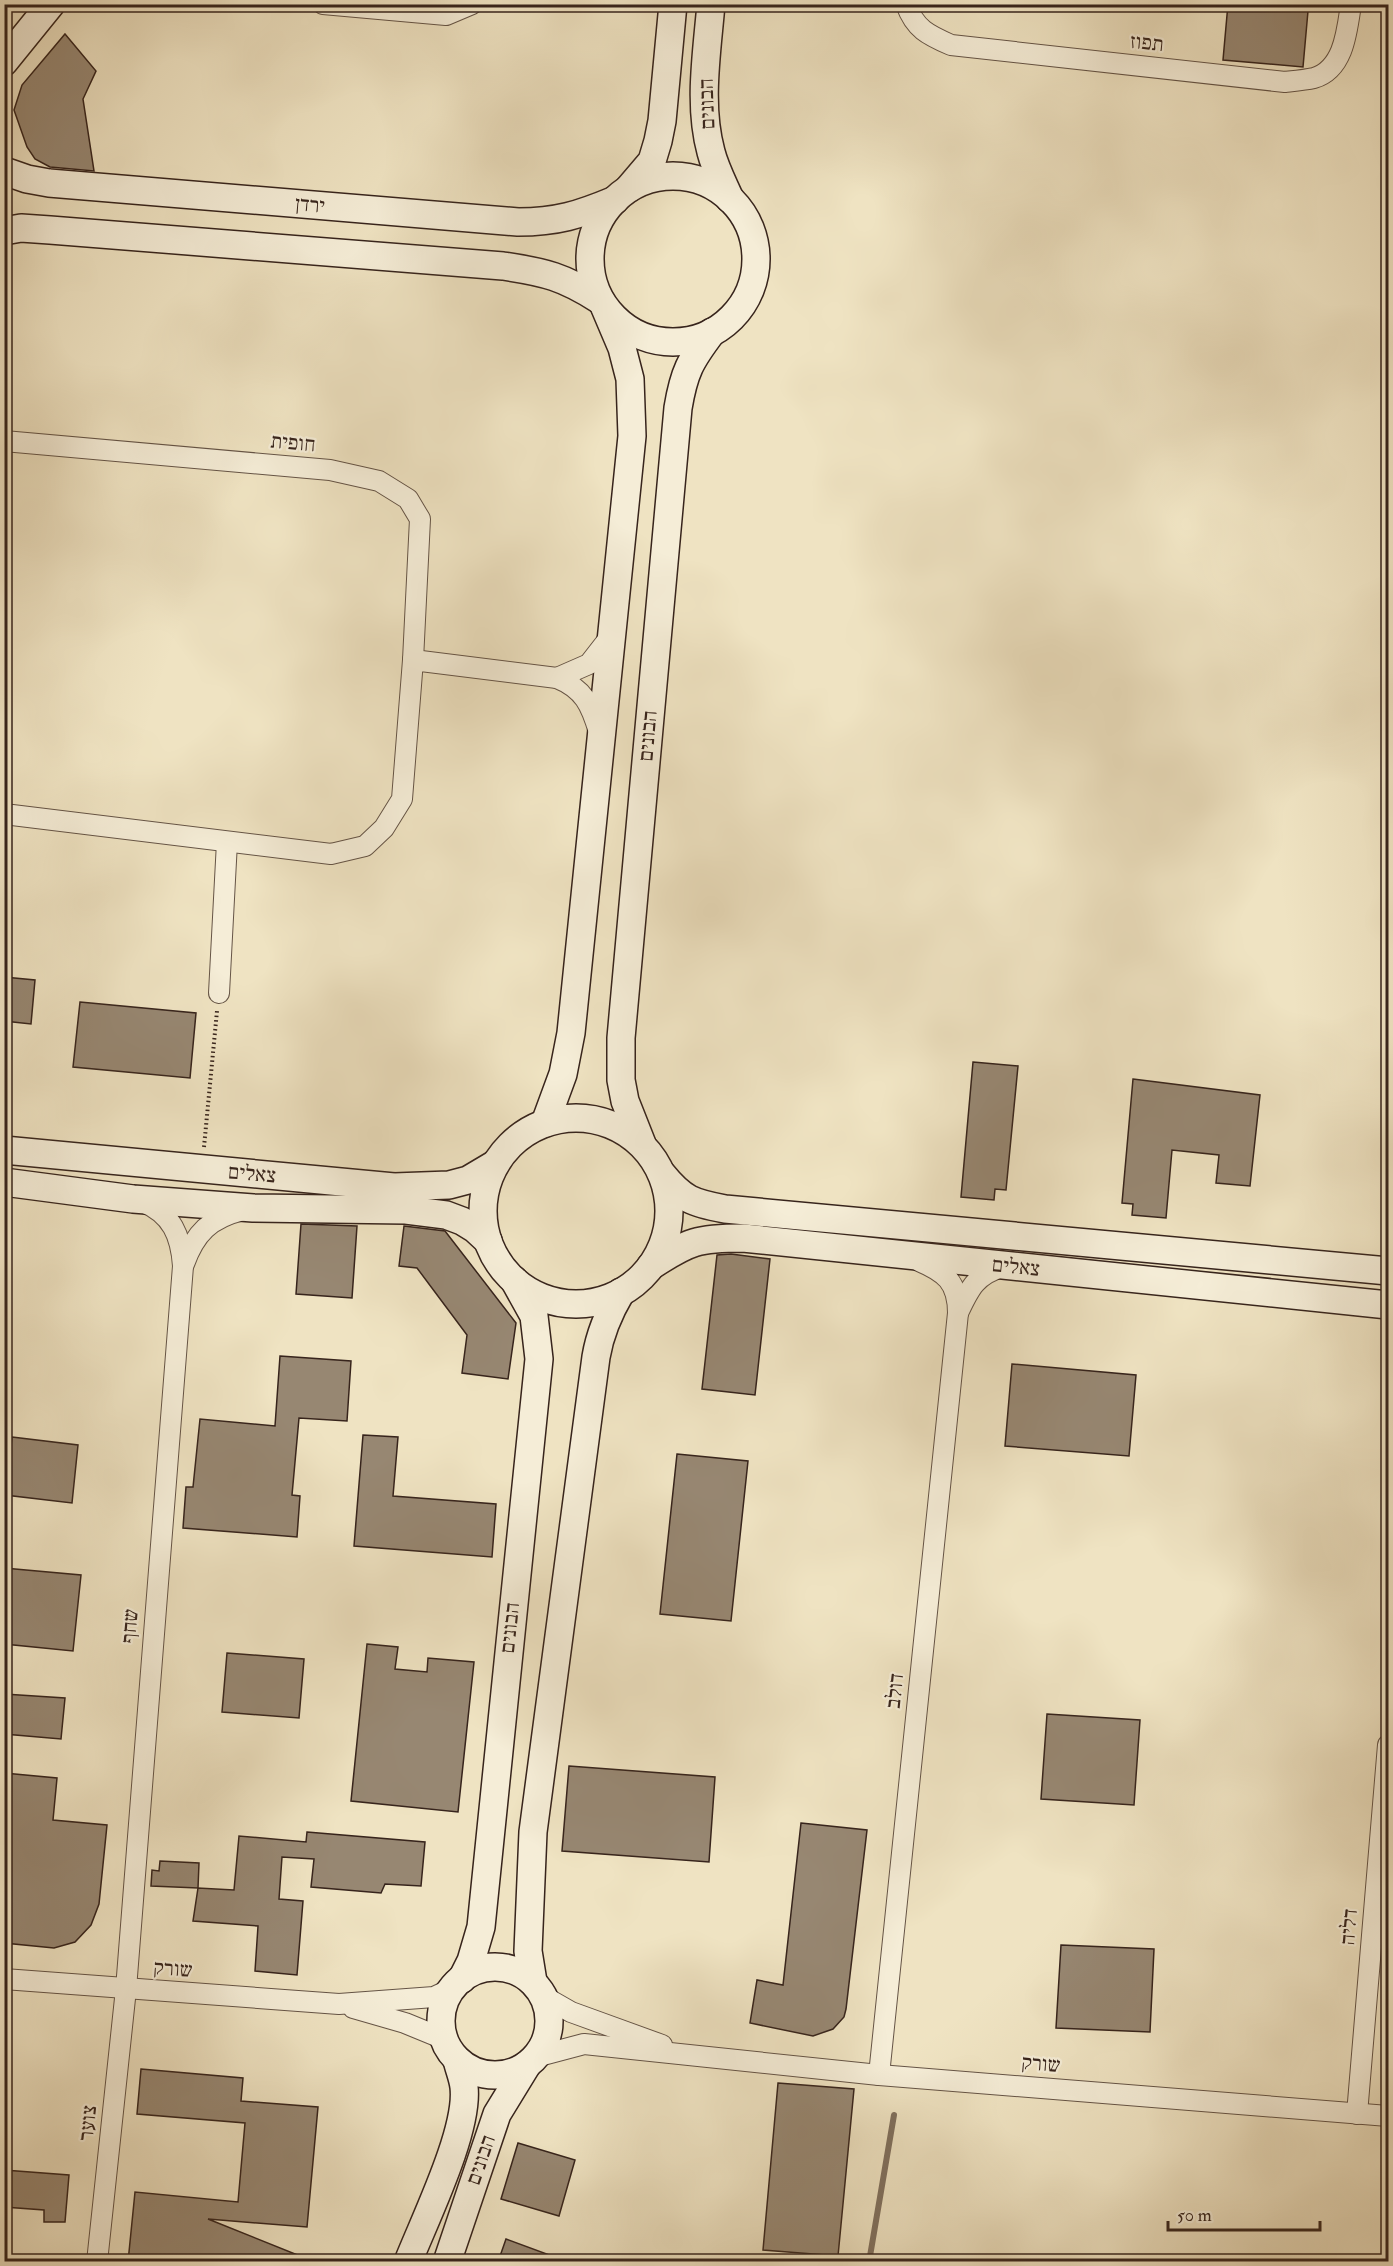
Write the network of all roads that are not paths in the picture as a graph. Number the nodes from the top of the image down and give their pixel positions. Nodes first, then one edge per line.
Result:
1 (51, 4) edge
2 (323, 4) edge
3 (472, 4) edge
4 (674, 4) edge
5 (711, 4) edge
6 (906, 4) edge
7 (1350, 4) edge
8 (4, 62) edge
9 (4, 171) edge
10 (622, 194) junction
11 (731, 200) junction
12 (4, 231) edge
13 (602, 304) junction
14 (712, 332) junction
15 (4, 441) edge
16 (612, 634) junction
17 (413, 660) junction
18 (556, 678) junction
19 (602, 742) junction
20 (4, 814) edge
21 (227, 843) junction
22 (219, 993) road end
23 (545, 1123) junction
24 (642, 1144) junction
25 (4, 1150) edge
26 (495, 1164) junction
27 (662, 1174) junction
28 (4, 1182) edge
29 (134, 1199) junction
30 (253, 1208) junction
31 (488, 1241) junction
32 (907, 1256) junction
33 (183, 1266) junction
34 (651, 1266) junction
35 (1005, 1266) junction
36 (1389, 1271) edge
37 (514, 1280) junction
38 (621, 1293) junction
39 (1382, 1306) edge
40 (958, 1313) junction
41 (1389, 1745) edge
42 (4, 1980) edge
43 (457, 1983) junction
44 (126, 1989) junction
45 (538, 1989) junction
46 (339, 2004) junction
47 (450, 2049) junction
48 (690, 2055) junction
49 (531, 2061) junction
50 (879, 2075) junction
51 (1357, 2114) junction
52 (1389, 2116) edge
53 (97, 2262) edge
54 (408, 2262) edge
55 (447, 2262) edge

1 - 8 street
2 - 3 street
4 - 10 street, הבונים
5 - 11 street, הבונים
6 - 7 street, תפוז
9 - 10 street, ירדן
10 - 11 street
10 - 13 street
11 - 14 street
12 - 13 street
13 - 14 street
13 - 16 street
14 - 24 street, הבונים
15 - 17 street, חופית
16 - 18 street
16 - 19 street
17 - 18 street
17 - 21 street, חופית
18 - 19 street
19 - 23 street
20 - 21 street, חופית
21 - 22 street
23 - 24 street
23 - 26 street
24 - 27 street
25 - 26 street, צאלים
26 - 31 street
27 - 34 street
27 - 36 street, צאלים
28 - 29 street, צאלים
29 - 30 street, צאלים
29 - 33 street, שחף
30 - 31 street, צאלים
30 - 33 street, שחף
31 - 37 street
32 - 34 street, צאלים
32 - 35 street, צאלים
32 - 40 street, דולב
33 - 44 street, שחף
34 - 38 street
35 - 39 street, צאלים
35 - 40 street, דולב
37 - 38 street
37 - 43 street, הבונים
38 - 45 street
40 - 50 street, דולב
41 - 51 street, דליה
42 - 44 street, שורק
43 - 45 street
43 - 46 street, שורק
43 - 47 street
44 - 46 street, שורק
44 - 53 street, צוער
45 - 48 street, שורק
45 - 49 street
46 - 47 street, שורק
47 - 49 street
47 - 54 street, הבונים
48 - 49 street, שורק
48 - 50 street, שורק
49 - 55 street, הבונים
50 - 51 street, שורק
51 - 52 street, שורק

